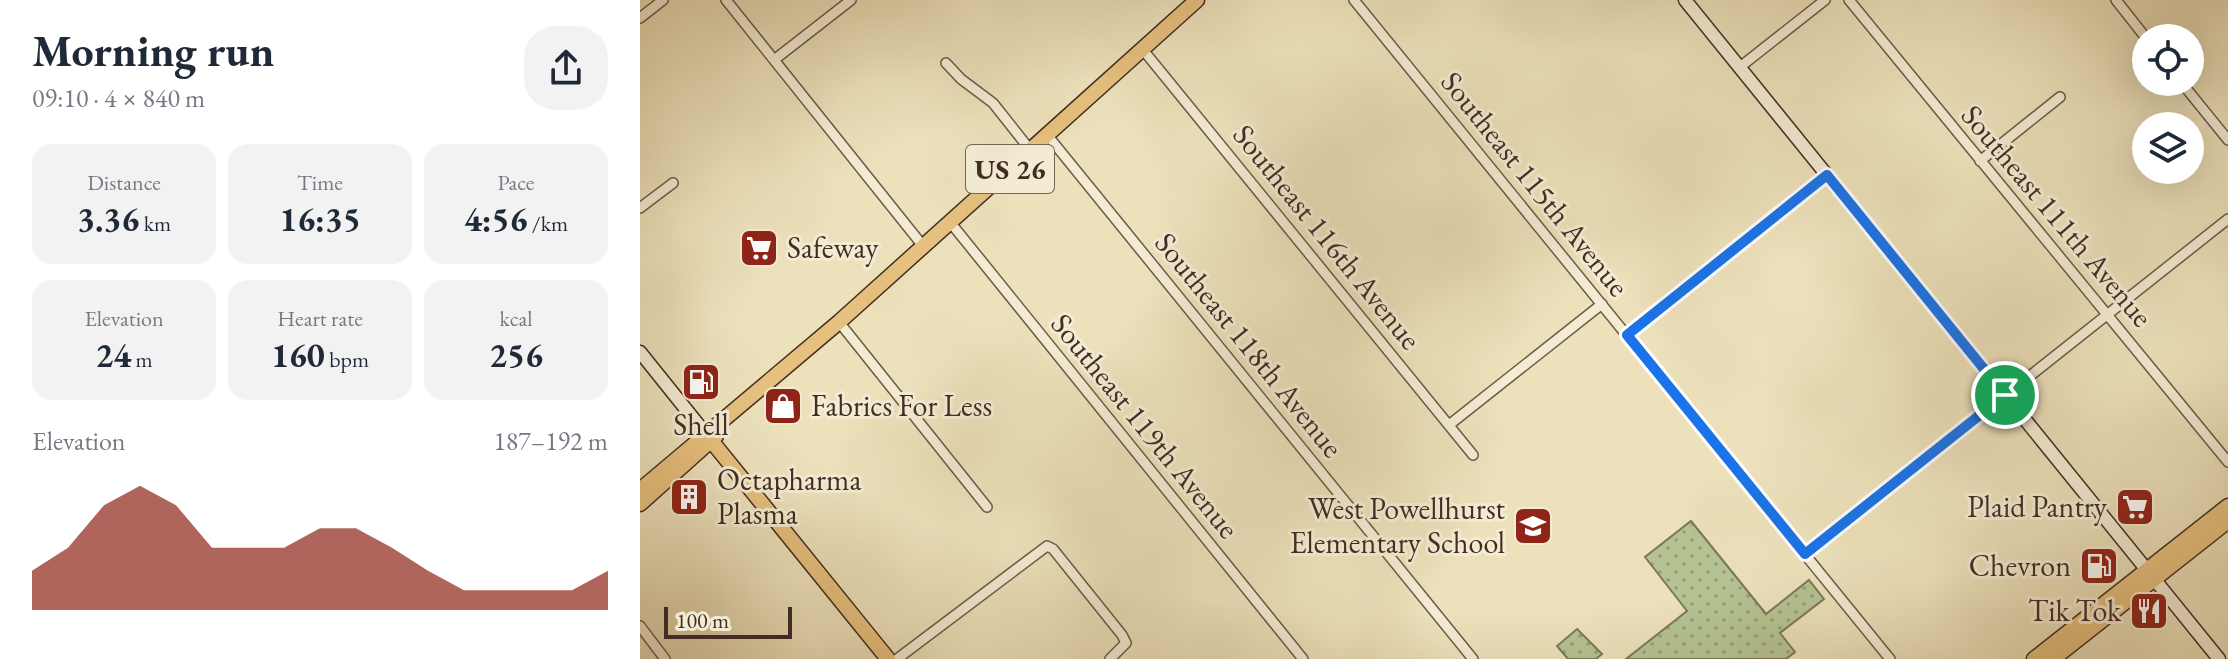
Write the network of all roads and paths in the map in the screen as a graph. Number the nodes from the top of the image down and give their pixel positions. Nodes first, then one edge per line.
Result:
1 (663, 0) edge
2 (726, 0) edge
3 (851, 0) edge
4 (1197, 0) edge
5 (1354, 0) edge
6 (1685, 0) edge
7 (1825, 0) edge
8 (1849, 0) edge
9 (2116, 0) edge
10 (640, 18) edge
11 (2135, 24) edge
12 (1144, 51) junction
13 (774, 60) junction
14 (946, 63) dead end
15 (1740, 67) junction
16 (2192, 96) edge
17 (2060, 97) dead end
18 (1048, 136) junction
19 (2228, 140) edge
20 (1031, 151) junction
21 (1980, 161) junction
22 (1827, 175) junction
23 (673, 183) dead end
24 (640, 208) edge
25 (2228, 219) edge
26 (950, 222) junction
27 (923, 246) junction
28 (1602, 304) junction
29 (2108, 314) junction
30 (839, 322) junction
31 (1627, 335) junction
32 (640, 352) edge
33 (2005, 395) junction
34 (1449, 425) junction
35 (708, 437) junction
36 (1473, 455) dead end
37 (2228, 462) edge
38 (642, 483) edge
39 (640, 504) edge
40 (2228, 506) edge
41 (987, 507) dead end
42 (2228, 521) edge
43 (1805, 554) junction
44 (2150, 575) junction
45 (640, 626) edge
46 (665, 659) edge
47 (888, 659) edge
48 (897, 659) edge
49 (1110, 659) edge
50 (1303, 659) edge
51 (1473, 659) edge
52 (1890, 659) edge
53 (2034, 659) edge
54 (2053, 659) edge
55 (2219, 659) edge

1 - 10 street
2 - 13 street
3 - 13 street
4 - 12 main road, US 26
5 - 28 street, Southeast 115th Avenue
6 - 15 main road
7 - 15 street
8 - 21 street, Southeast 111th Avenue
9 - 11 street
12 - 18 main road, US 26
12 - 34 street, Southeast 116th Avenue
13 - 27 street
14 - 20 street
15 - 22 main road
16 - 19 street
17 - 21 street
18 - 20 main road, US 26
18 - 51 street, Southeast 118th Avenue
20 - 26 main road, US 26
21 - 29 street, Southeast 111th Avenue
22 - 31 street
22 - 33 main road
23 - 24 street
25 - 29 street
26 - 27 main road, US 26
26 - 50 street, Southeast 119th Avenue
27 - 30 main road, US 26
28 - 31 street, Southeast 115th Avenue
28 - 34 street
29 - 33 street
29 - 37 street, Southeast 111th Avenue
30 - 35 main road, US 26
30 - 41 street
31 - 43 street, Southeast 115th Avenue
32 - 35 main road
33 - 43 street
33 - 44 main road
34 - 36 street, Southeast 116th Avenue
35 - 38 main road, US 26
35 - 39 main road, US 26
35 - 47 main road
40 - 44 main road
42 - 44 main road
43 - 52 street, Southeast 115th Avenue
44 - 53 main road
44 - 54 main road
44 - 55 main road
45 - 46 street
48 - 49 street

